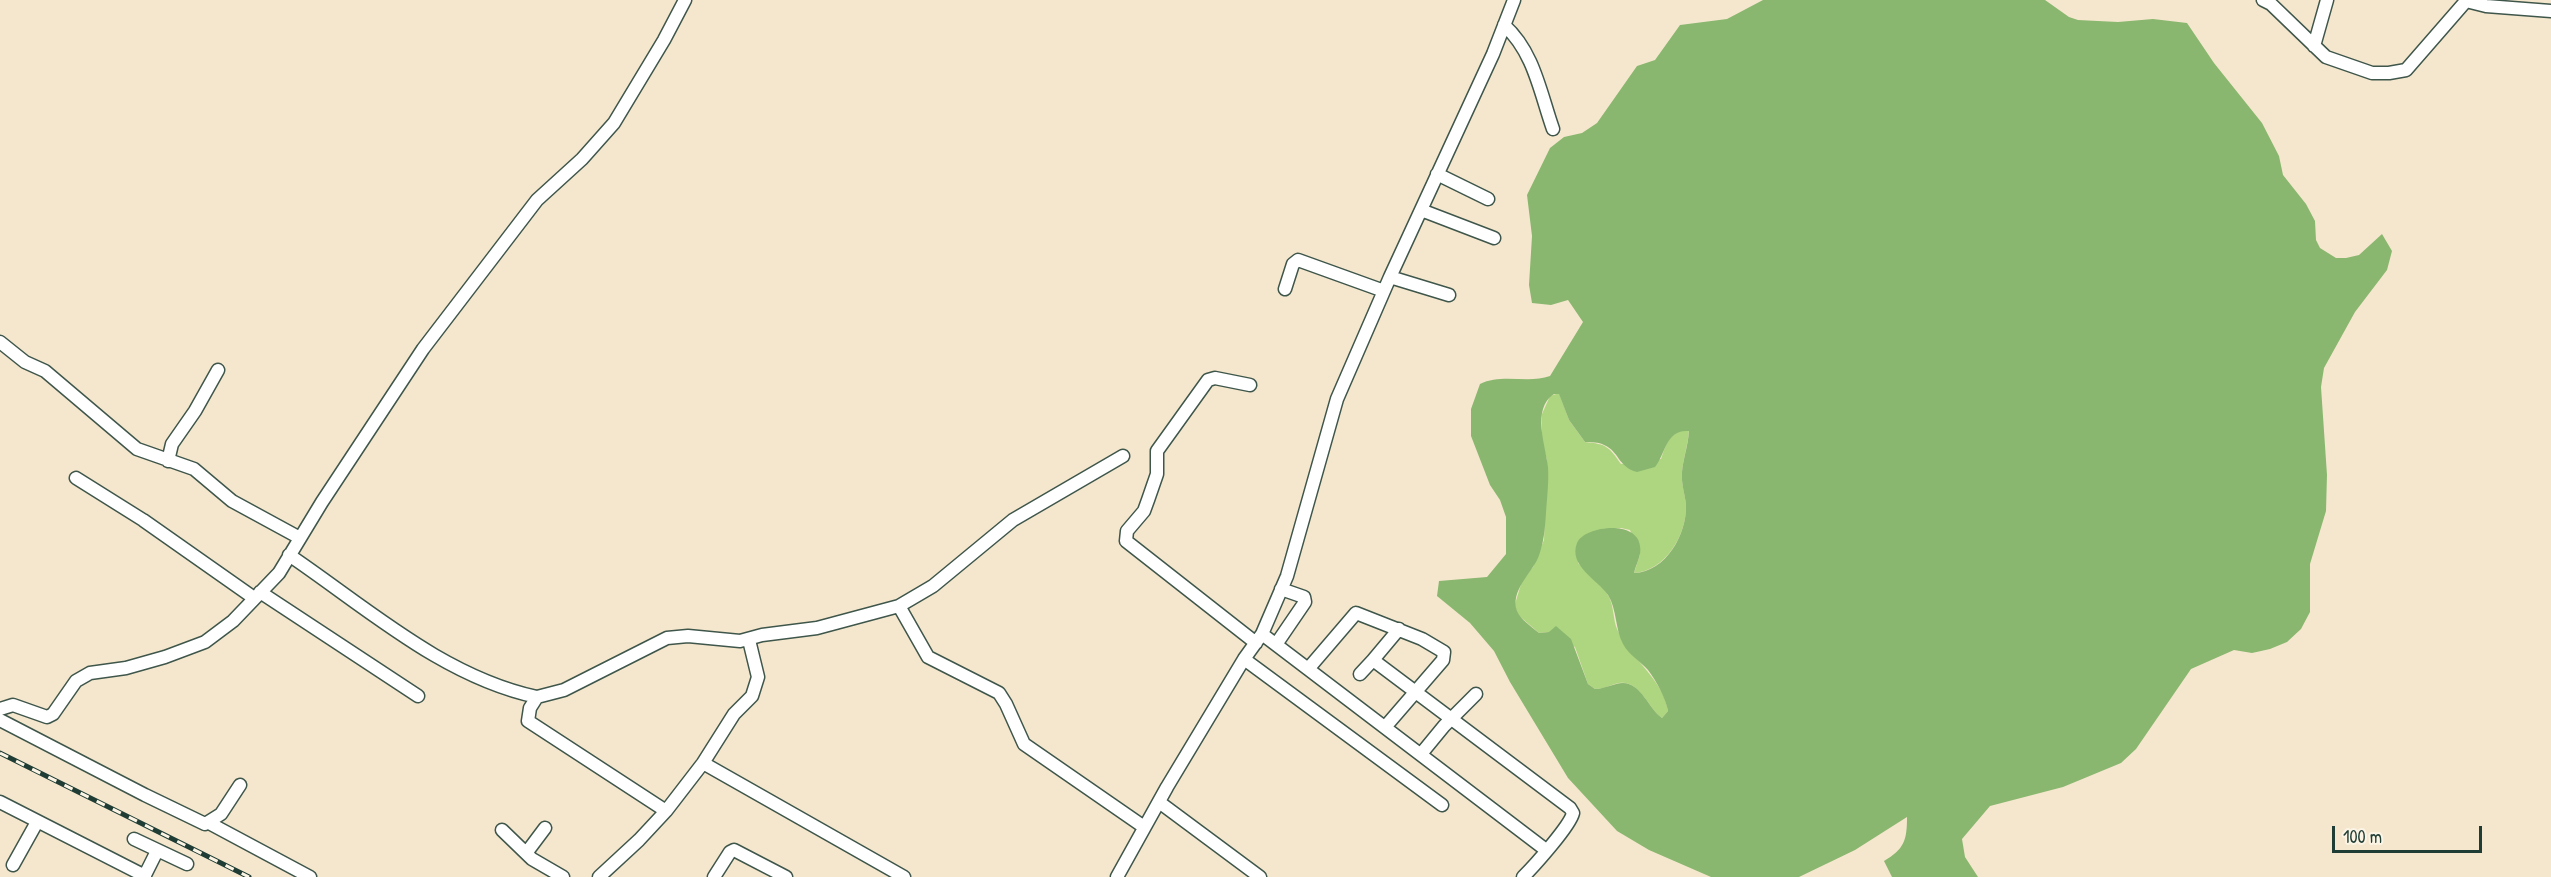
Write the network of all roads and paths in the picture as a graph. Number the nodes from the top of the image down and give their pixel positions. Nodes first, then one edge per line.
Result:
1 (685, 0) edge
2 (1514, 0) edge
3 (2264, 0) edge
4 (2327, 0) edge
5 (2551, 11) edge
6 (1504, 25) junction
7 (2314, 46) junction
8 (1553, 129) dead end
9 (1437, 174) junction
10 (1488, 199) dead end
11 (1421, 210) junction
12 (1494, 238) dead end
13 (1390, 277) junction
14 (1285, 289) dead end
15 (1384, 291) junction
16 (1449, 295) dead end
17 (0, 342) edge
18 (218, 370) dead end
19 (1250, 385) dead end
20 (1123, 456) dead end
21 (168, 461) junction
22 (76, 478) dead end
23 (300, 538) junction
24 (289, 555) junction
25 (1281, 589) junction
26 (257, 595) junction
27 (899, 606) junction
28 (1399, 629) junction
29 (1259, 638) junction
30 (749, 639) junction
31 (1277, 643) junction
32 (1244, 659) junction
33 (1373, 660) junction
34 (1308, 669) junction
35 (1360, 674) dead end
36 (1417, 691) junction
37 (1476, 694) dead end
38 (418, 696) dead end
39 (537, 697) junction
40 (0, 698) edge
41 (13, 705) junction
42 (0, 709) edge
43 (1452, 718) junction
44 (0, 720) edge
45 (1386, 726) junction
46 (1421, 754) junction
47 (703, 763) junction
48 (240, 785) dead end
49 (0, 802) edge
50 (1159, 802) junction
51 (1442, 805) dead end
52 (666, 811) junction
53 (36, 822) junction
54 (210, 823) junction
55 (1144, 827) junction
56 (545, 828) dead end
57 (502, 830) dead end
58 (134, 839) dead end
59 (1546, 850) junction
60 (158, 851) junction
61 (527, 852) junction
62 (187, 864) dead end
63 (13, 865) dead end
64 (772, 874) edge
65 (145, 877) edge
66 (310, 877) edge
67 (563, 877) edge
68 (599, 877) edge
69 (714, 877) edge
70 (786, 877) edge
71 (904, 877) edge
72 (1117, 877) edge
73 (1260, 877) edge
74 (1523, 877) edge

1 - 23 street
2 - 6 street
3 - 7 street
4 - 7 street
5 - 7 street
6 - 8 street
6 - 9 street
9 - 10 street
9 - 11 street
11 - 12 street
11 - 13 street
13 - 15 street
13 - 16 street
14 - 15 street
15 - 25 street
17 - 21 street
18 - 21 street
19 - 29 street
20 - 27 street
21 - 23 street
22 - 26 street
23 - 24 street
24 - 26 street
24 - 39 street
25 - 29 street
25 - 31 street
26 - 38 street
26 - 41 street
27 - 30 street
27 - 55 street
28 - 33 street
28 - 34 street
28 - 36 street
29 - 31 street
29 - 32 street
30 - 39 street
30 - 47 street
31 - 34 street
32 - 50 street
32 - 51 street
33 - 35 street
33 - 36 street
34 - 45 street
36 - 43 street
36 - 45 street
37 - 43 street
39 - 52 street
40 - 41 street
41 - 42 street
43 - 46 street
43 - 59 street
44 - 54 street
45 - 46 street
46 - 59 street
47 - 52 street
47 - 71 street
48 - 54 street
49 - 53 street
50 - 55 street
50 - 73 street
52 - 68 street
53 - 63 street
53 - 65 street
54 - 66 street
55 - 72 street
56 - 61 street
57 - 61 street
58 - 60 street
59 - 74 street
60 - 62 street
60 - 65 street
61 - 67 street
64 - 69 street
64 - 70 street

